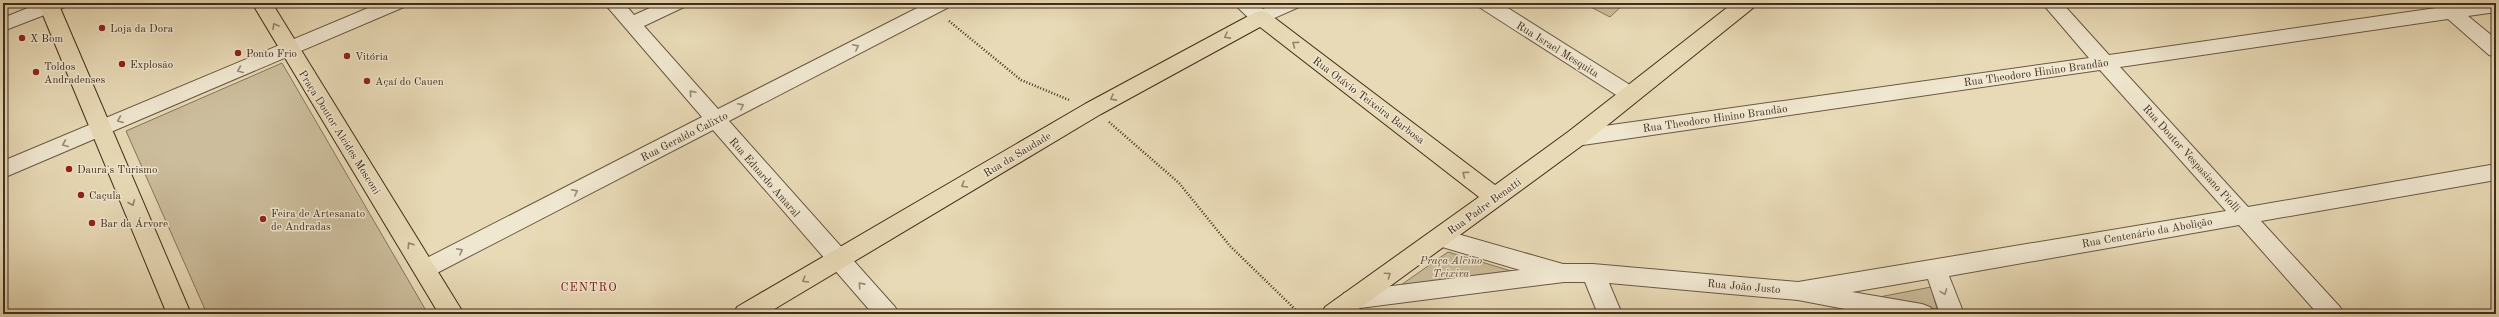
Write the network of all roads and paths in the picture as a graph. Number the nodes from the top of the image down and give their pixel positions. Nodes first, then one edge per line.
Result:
1 (262, 3) edge
2 (397, 3) edge
3 (613, 3) edge
4 (677, 3) edge
5 (1242, 3) edge
6 (1292, 3) edge
7 (1486, 3) edge
8 (1746, 3) edge
9 (2051, 3) edge
10 (52, 4) edge
11 (938, 5) edge
12 (2496, 6) edge
13 (2445, 7) edge
14 (1261, 18) junction
15 (632, 24) junction
16 (3, 25) edge
17 (289, 49) junction
18 (2496, 50) edge
19 (2104, 62) junction
20 (1631, 95) junction
21 (1093, 109) junction
22 (715, 119) junction
23 (101, 128) junction
24 (1576, 138) junction
25 (3, 170) edge
26 (2496, 172) edge
27 (1496, 198) junction
28 (2243, 214) junction
29 (1440, 238) junction
30 (838, 260) junction
31 (425, 269) junction
32 (1936, 270) junction
33 (1564, 273) junction
34 (1593, 273) junction
35 (1798, 291) junction
36 (1352, 300) junction
37 (179, 314) edge
38 (452, 314) edge
39 (746, 314) edge
40 (887, 314) edge
41 (1300, 314) edge
42 (1334, 314) edge
43 (1610, 314) edge
44 (1922, 314) edge
45 (1952, 314) edge
46 (2332, 314) edge

17 -> 1 main road, Praça Doutor Alcides Mosconi
2 - 17 street
3 - 15 street, Rua Eduardo Amaral
4 - 15 street
5 - 14 street, Rua Otávio Teixeira Barbosa
6 - 14 street, Rua da Saudade
7 - 20 street, Rua Israel Mesquita
8 - 20 main road, Rua Padre Benatti
9 - 19 street, Rua Doutor Vespasiano Piolli
10 - 16 street
10 - 23 main road
11 - 21 path
22 -> 11 street, Rua Geraldo Calixto
12 - 13 street, Rua Theodoro Hinino Brandão
13 - 18 street
13 - 19 street, Rua Theodoro Hinino Brandão
14 -> 21 main road, Rua da Saudade
27 -> 14 main road, Rua Otávio Teixeira Barbosa
22 -> 15 street, Rua Eduardo Amaral
17 -> 23 street
31 -> 17 main road, Praça Doutor Alcides Mosconi
19 - 24 street, Rua Theodoro Hinino Brandão
19 - 28 street, Rua Doutor Vespasiano Piolli
20 - 24 main road, Rua Padre Benatti
21 -> 30 main road, Rua da Saudade
21 - 41 path
22 - 30 street, Rua Eduardo Amaral
31 -> 22 street, Rua Geraldo Calixto
23 -> 25 street
23 -> 37 main road
24 - 27 main road, Rua Padre Benatti
26 - 28 street, Rua Centenário da Abolição
27 - 29 main road, Rua Padre Benatti
28 - 32 street, Rua Centenário da Abolição
28 - 46 street, Rua Doutor Vespasiano Piolli
29 - 33 street
36 -> 29 main road, Rua Padre Benatti
30 -> 39 main road, Rua da Saudade
40 -> 30 street, Rua Eduardo Amaral
31 - 38 main road, Praça Doutor Alcides Mosconi
32 - 35 street, Rua Centenário da Abolição
32 -> 45 street
33 - 34 street, Rua João Justo
33 - 36 street
34 - 35 street, Rua João Justo
34 - 43 street
35 - 44 street, Rua João Justo
36 - 42 main road, Rua Padre Benatti

